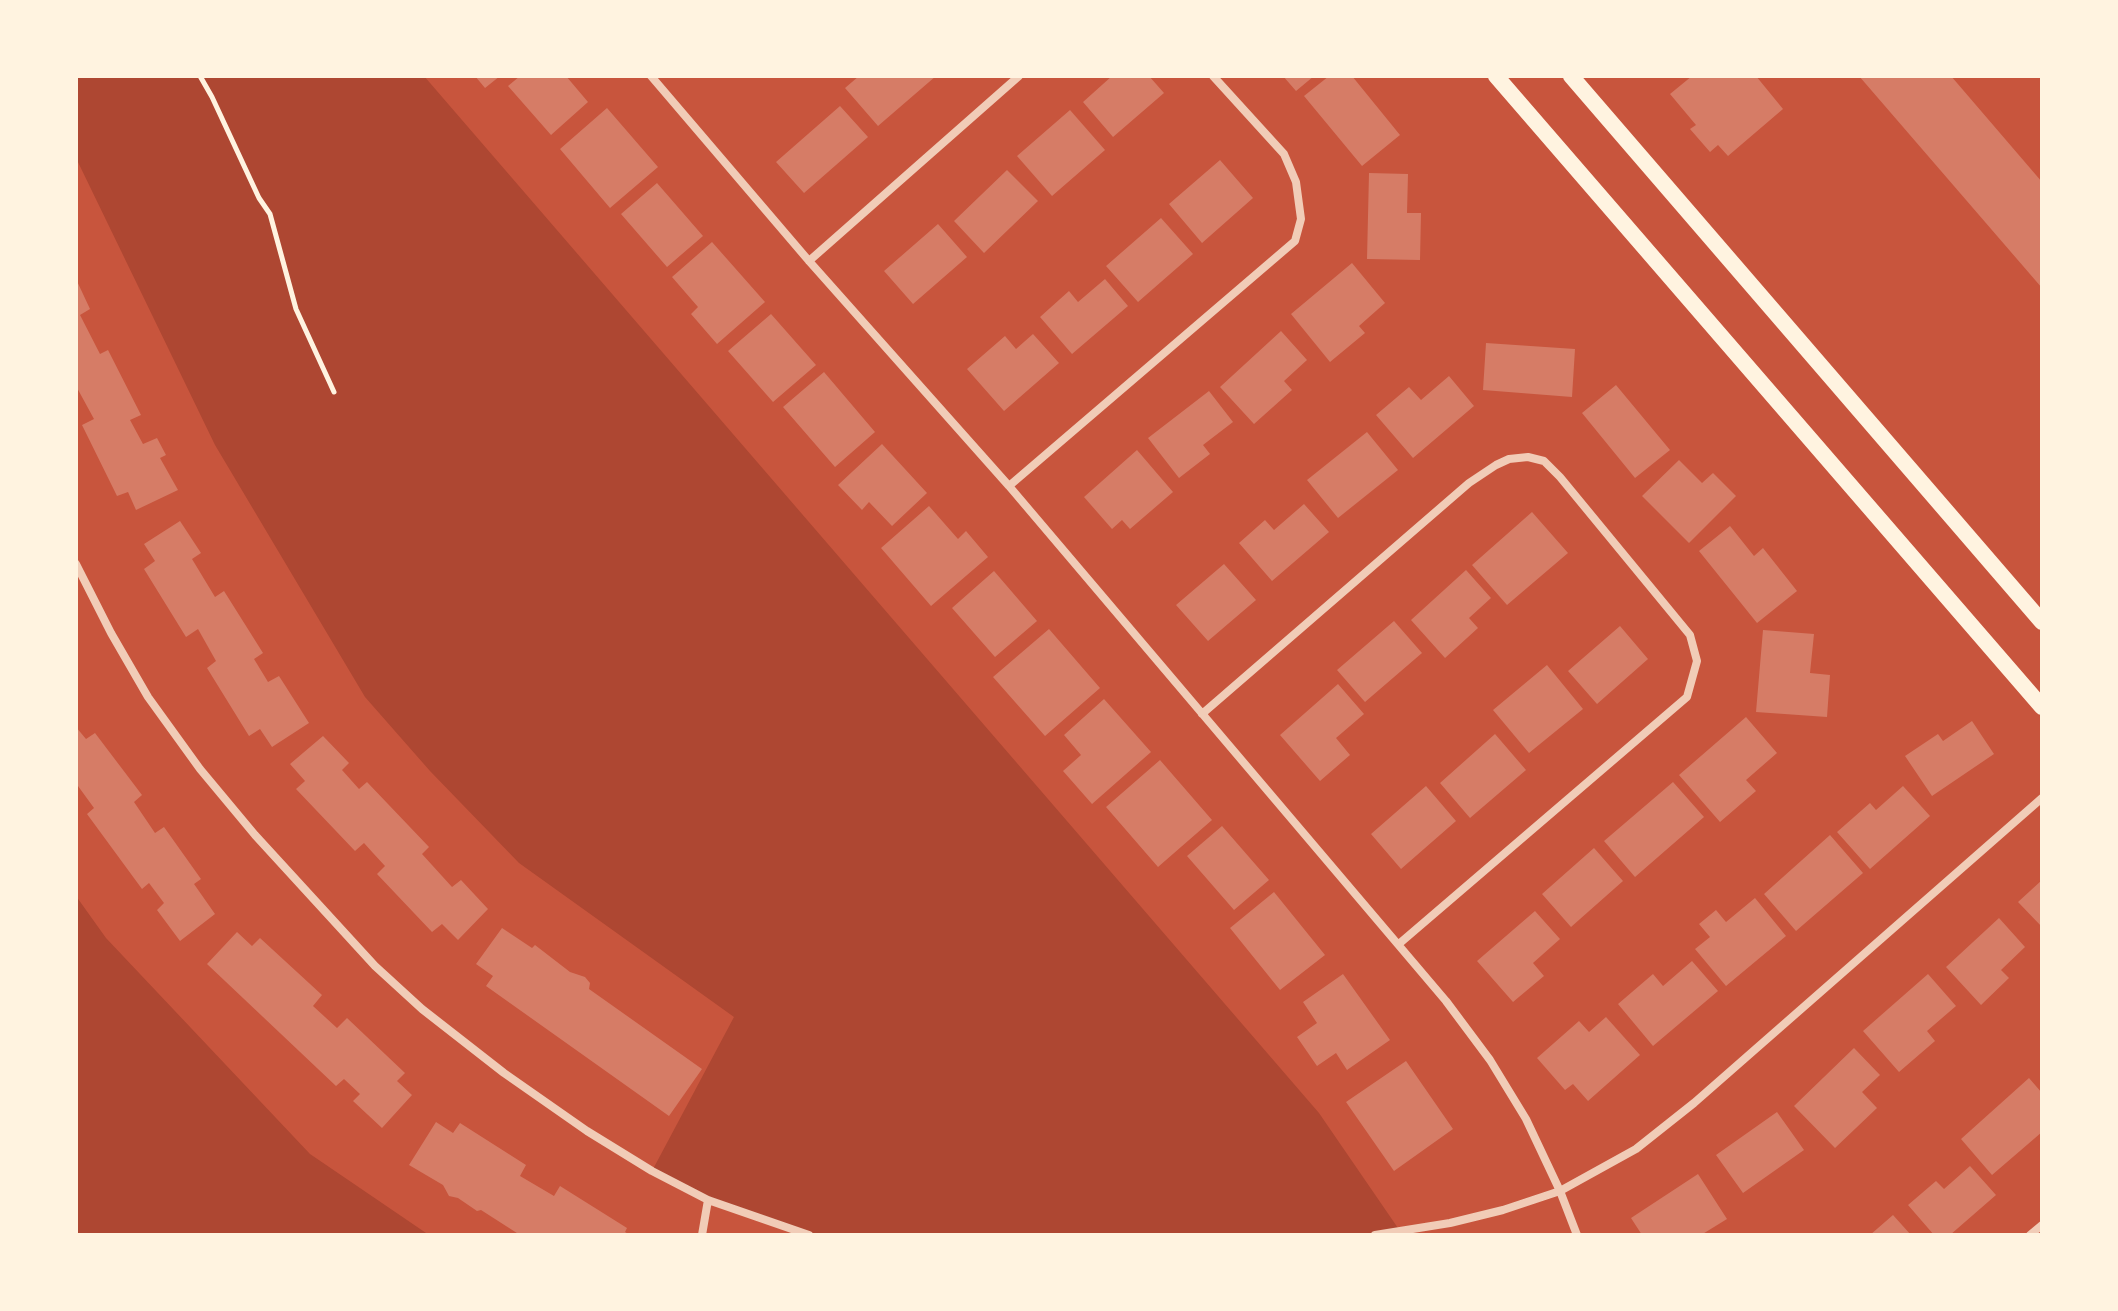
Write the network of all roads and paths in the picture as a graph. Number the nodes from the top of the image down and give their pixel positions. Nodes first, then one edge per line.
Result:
1 (200, 76) edge
2 (651, 76) edge
3 (1019, 76) edge
4 (1213, 76) edge
5 (1496, 76) edge
6 (1571, 76) edge
7 (809, 261) junction
8 (334, 392) dead end
9 (1009, 486) junction
10 (76, 564) edge
11 (2042, 622) edge
12 (2042, 707) edge
13 (1202, 714) junction
14 (2042, 798) edge
15 (1400, 943) junction
16 (1560, 1191) junction
17 (708, 1200) junction
18 (2042, 1225) edge
19 (702, 1235) edge
20 (809, 1235) edge
21 (1375, 1235) edge
22 (1577, 1235) edge
23 (2030, 1235) edge

1 - 8 path
2 - 7 street
3 - 7 street
4 - 9 street
5 - 12 main road
6 - 11 main road
7 - 9 street
9 - 13 street
10 - 17 street
13 - 15 street
13 - 15 street
14 - 16 street
15 - 16 street
16 - 21 street
16 - 22 street
17 - 19 street
17 - 20 street
18 - 23 street

